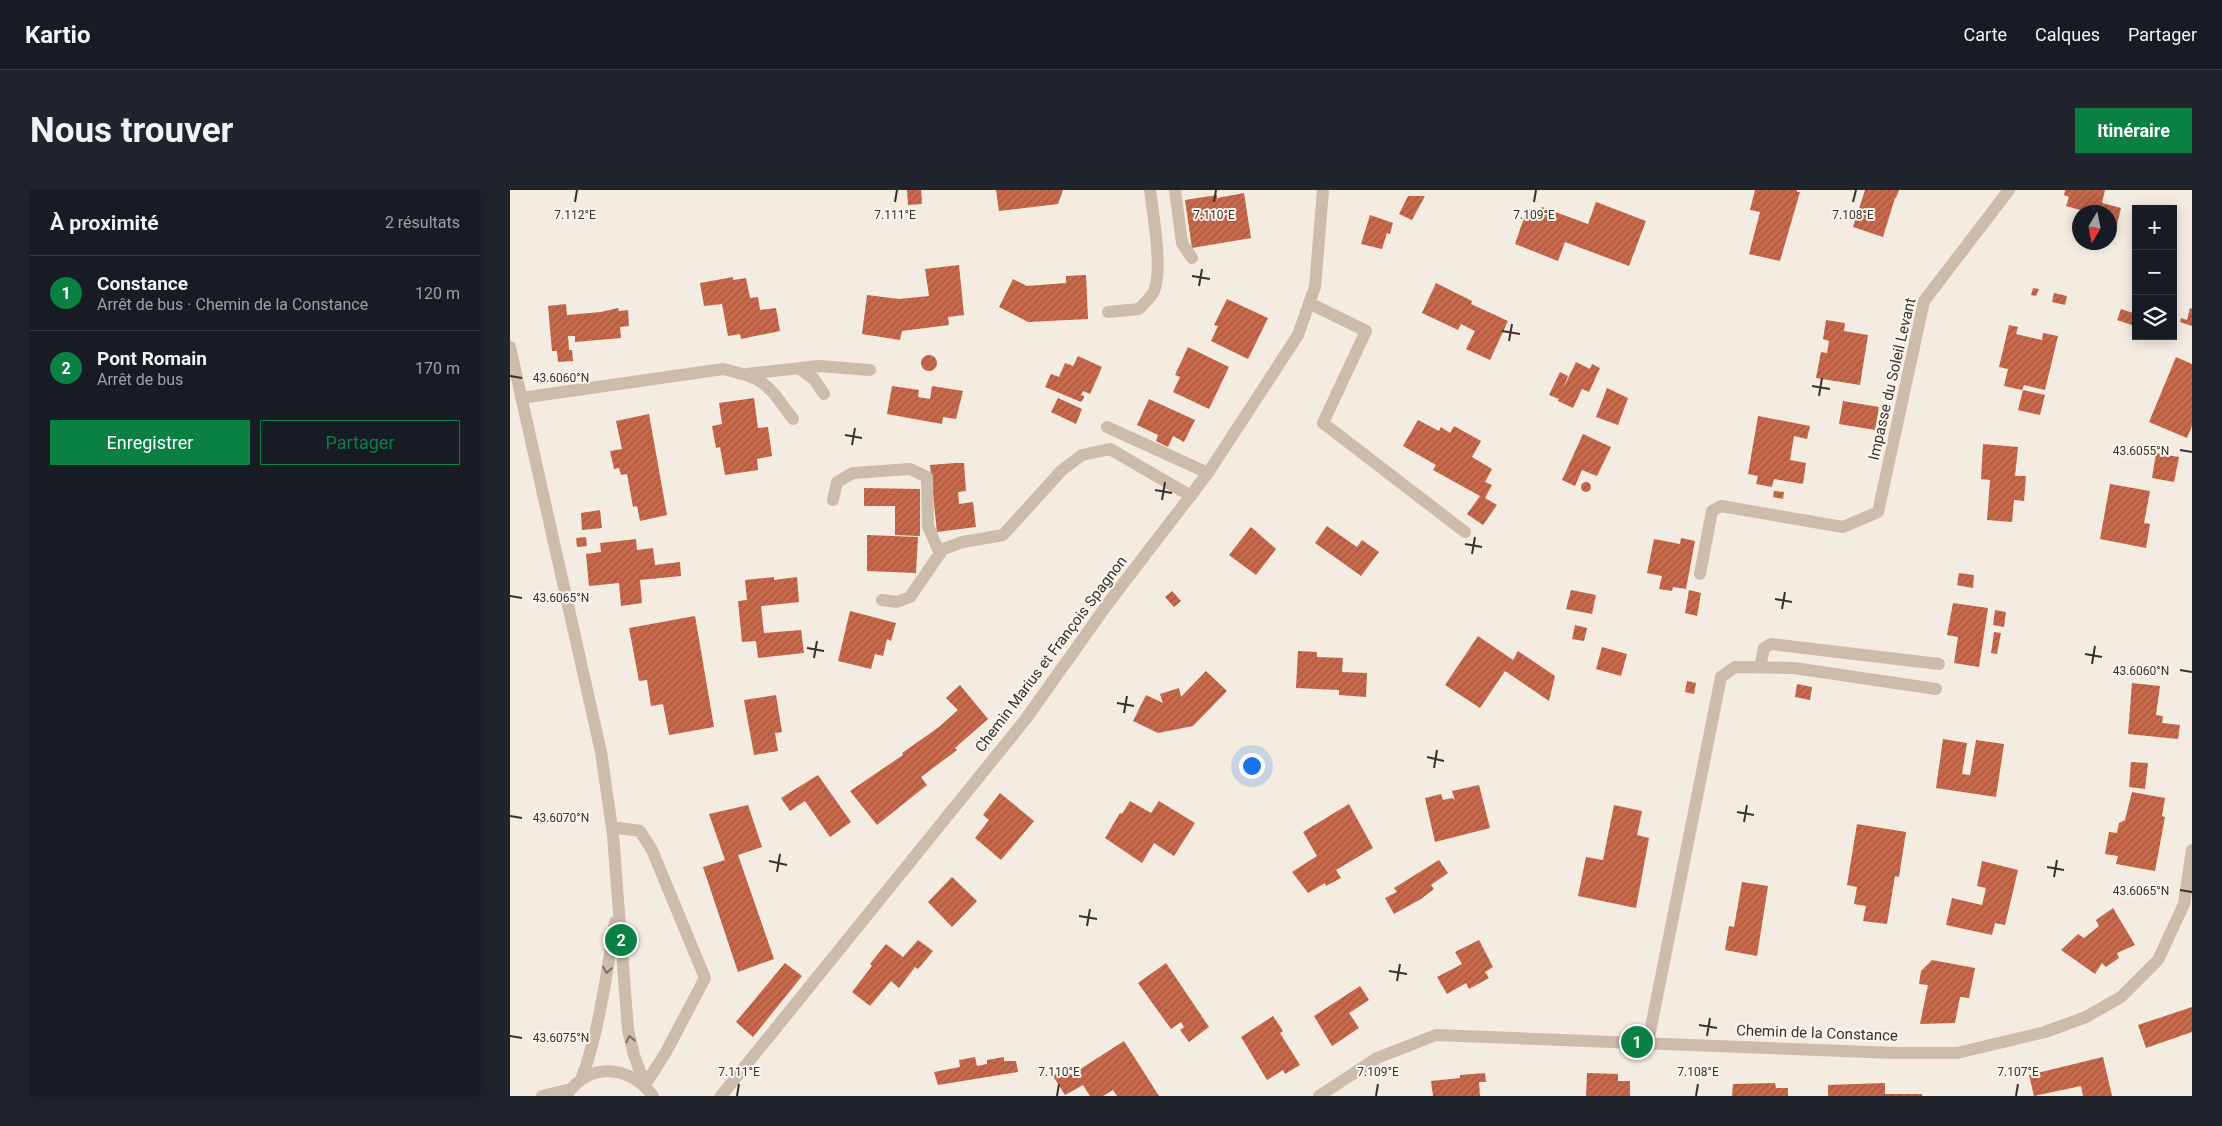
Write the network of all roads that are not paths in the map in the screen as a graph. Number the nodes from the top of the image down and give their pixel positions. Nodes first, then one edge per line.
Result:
1 (1150, 190) edge
2 (1175, 190) edge
3 (1323, 190) edge
4 (2009, 190) edge
5 (1192, 258) dead end
6 (1309, 303) junction
7 (1108, 312) dead end
8 (510, 348) edge
9 (800, 368) junction
10 (870, 370) dead end
11 (747, 374) junction
12 (824, 394) dead end
13 (521, 398) junction
14 (793, 419) dead end
15 (1107, 426) dead end
16 (1208, 473) junction
17 (1191, 496) junction
18 (833, 500) dead end
19 (1465, 532) dead end
20 (940, 554) junction
21 (1700, 574) dead end
22 (882, 600) dead end
23 (1939, 664) dead end
24 (1760, 667) junction
25 (1936, 689) dead end
26 (612, 827) junction
27 (2192, 850) edge
28 (618, 905) junction
29 (1648, 1042) junction
30 (581, 1080) junction
31 (645, 1085) junction
32 (569, 1092) edge
33 (1322, 1095) edge
34 (542, 1096) edge
35 (653, 1096) edge
36 (721, 1096) edge

1 - 7 street
2 - 5 street
3 - 6 street, Chemin Marius et François Spagnon
4 - 21 street, Impasse du Soleil Levant
6 - 16 street, Chemin Marius et François Spagnon
6 - 19 street
8 - 13 street
9 - 10 street
9 - 11 street
9 - 12 street
11 - 13 street
11 - 14 street
13 - 26 street
15 - 16 street
16 - 17 street, Chemin Marius et François Spagnon
17 - 20 street
17 - 36 street, Chemin Marius et François Spagnon
18 - 20 street
20 - 22 street
23 - 24 street
24 - 25 street
24 - 29 street
26 - 28 street
26 - 31 street
27 - 29 street, Chemin de la Constance
28 -> 30 street
31 -> 28 street
29 - 33 street, Chemin de la Constance
30 - 31 street
30 - 32 street
31 - 35 street
32 - 34 street

